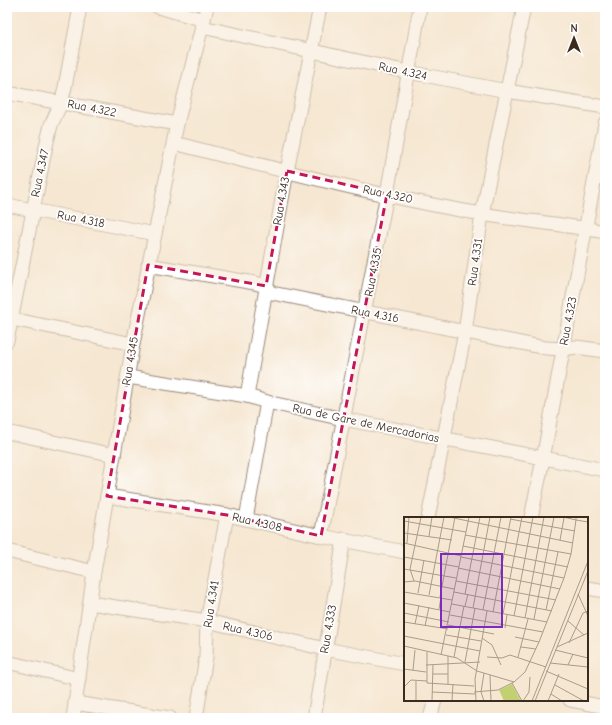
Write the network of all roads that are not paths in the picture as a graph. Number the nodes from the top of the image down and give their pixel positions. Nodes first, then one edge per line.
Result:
1 (80, 7) edge
2 (158, 7) edge
3 (320, 7) edge
4 (420, 7) edge
5 (524, 7) edge
6 (205, 18) edge
7 (312, 50) junction
8 (408, 72) junction
9 (507, 91) junction
10 (7, 93) edge
11 (61, 103) junction
12 (605, 107) edge
13 (605, 123) edge
14 (177, 124) junction
15 (174, 143) junction
16 (287, 171) junction
17 (387, 194) junction
18 (7, 205) edge
19 (33, 210) junction
20 (482, 214) junction
21 (585, 228) junction
22 (605, 232) edge
23 (155, 234) junction
24 (148, 265) junction
25 (266, 286) junction
26 (365, 313) junction
27 (9, 318) edge
28 (465, 332) junction
29 (7, 341) edge
30 (133, 344) junction
31 (563, 349) junction
32 (605, 352) edge
33 (128, 377) junction
34 (247, 396) junction
35 (267, 402) junction
36 (343, 419) junction
37 (7, 432) edge
38 (443, 439) junction
39 (114, 455) junction
40 (543, 459) junction
41 (605, 470) edge
42 (108, 496) junction
43 (227, 515) junction
44 (428, 517) edge
45 (531, 517) edge
46 (246, 519) junction
47 (321, 536) junction
48 (344, 540) junction
49 (7, 551) edge
50 (404, 552) edge
51 (94, 572) junction
52 (588, 588) edge
53 (605, 591) edge
54 (90, 603) junction
55 (207, 622) junction
56 (325, 649) junction
57 (7, 662) edge
58 (404, 664) edge
59 (79, 679) junction
60 (435, 701) edge
61 (575, 701) edge
62 (75, 703) junction
63 (605, 707) edge
64 (73, 718) edge
65 (170, 718) edge
66 (196, 718) edge
67 (314, 718) edge
68 (430, 718) edge

1 - 11 street, Rua 4.347
2 - 6 street, Rua 4.324
3 - 7 street, Rua 4.343
4 - 8 street, Rua 4.335
5 - 9 street, Rua 4.331
6 - 7 street, Rua 4.324
6 - 14 street, Rua 4.345
7 - 8 street, Rua 4.324
7 - 16 street, Rua 4.343
8 - 9 street, Rua 4.324
8 - 17 street, Rua 4.335
9 - 12 street, Rua 4.324
9 - 20 street, Rua 4.331
10 - 11 street, Rua 4.322
11 - 14 street, Rua 4.322
11 - 19 street, Rua 4.347
13 - 21 street, Rua 4.323
14 - 15 street, Rua 4.345
15 - 16 street, Rua 4.320
15 - 23 street, Rua 4.345
16 - 17 street, Rua 4.320
16 - 25 street, Rua 4.343
17 - 20 street, Rua 4.320
17 - 26 street, Rua 4.335
18 - 19 street, Rua 4.318
19 - 23 street, Rua 4.318
19 - 27 street, Rua 4.347
20 - 21 street, Rua 4.320
20 - 28 street, Rua 4.331
21 - 22 street, Rua 4.320
21 - 31 street, Rua 4.323
23 - 24 street, Rua 4.345
24 - 25 street, Rua 4.316
24 - 30 street, Rua 4.345
25 - 26 street, Rua 4.316
25 - 34 street, Rua 4.343
26 - 28 street, Rua 4.316
26 - 36 street, Rua 4.335
27 - 29 street, Rua 4.347
27 - 30 street
28 - 31 street, Rua 4.316
28 - 38 street, Rua 4.331
30 - 33 street, Rua 4.345
31 - 32 street, Rua 4.316
31 - 40 street, Rua 4.323
33 - 34 street, Rua de Gare de Mercadorias
33 - 39 street, Rua 4.345
34 - 35 street, Rua de Gare de Mercadorias
35 - 36 street, Rua de Gare de Mercadorias
35 - 46 street
36 - 38 street, Rua de Gare de Mercadorias
36 - 47 street, Rua 4.335
37 - 39 street
38 - 40 street, Rua de Gare de Mercadorias
38 - 44 street, Rua 4.331
39 - 42 street, Rua 4.345
40 - 41 street, Rua de Gare de Mercadorias
40 - 45 street, Rua 4.323
42 - 43 street, Rua 4.308
42 - 51 street, Rua 4.345
43 - 46 street, Rua 4.308
43 - 55 street, Rua 4.341
46 - 47 street, Rua 4.308
47 - 48 street, Rua 4.308
48 - 50 street, Rua 4.308
48 - 56 street, Rua 4.333
49 - 51 street
51 - 54 street, Rua 4.345
52 - 53 street
54 - 55 street, Rua 4.306
54 - 59 street, Rua 4.345
55 - 56 street, Rua 4.306
55 - 66 street, Rua 4.341
56 - 58 street, Rua 4.306
56 - 67 street, Rua 4.333
57 - 59 street
59 - 62 street, Rua 4.345
60 - 68 street
61 - 63 street
62 - 64 street, Rua 4.345
62 - 65 street

